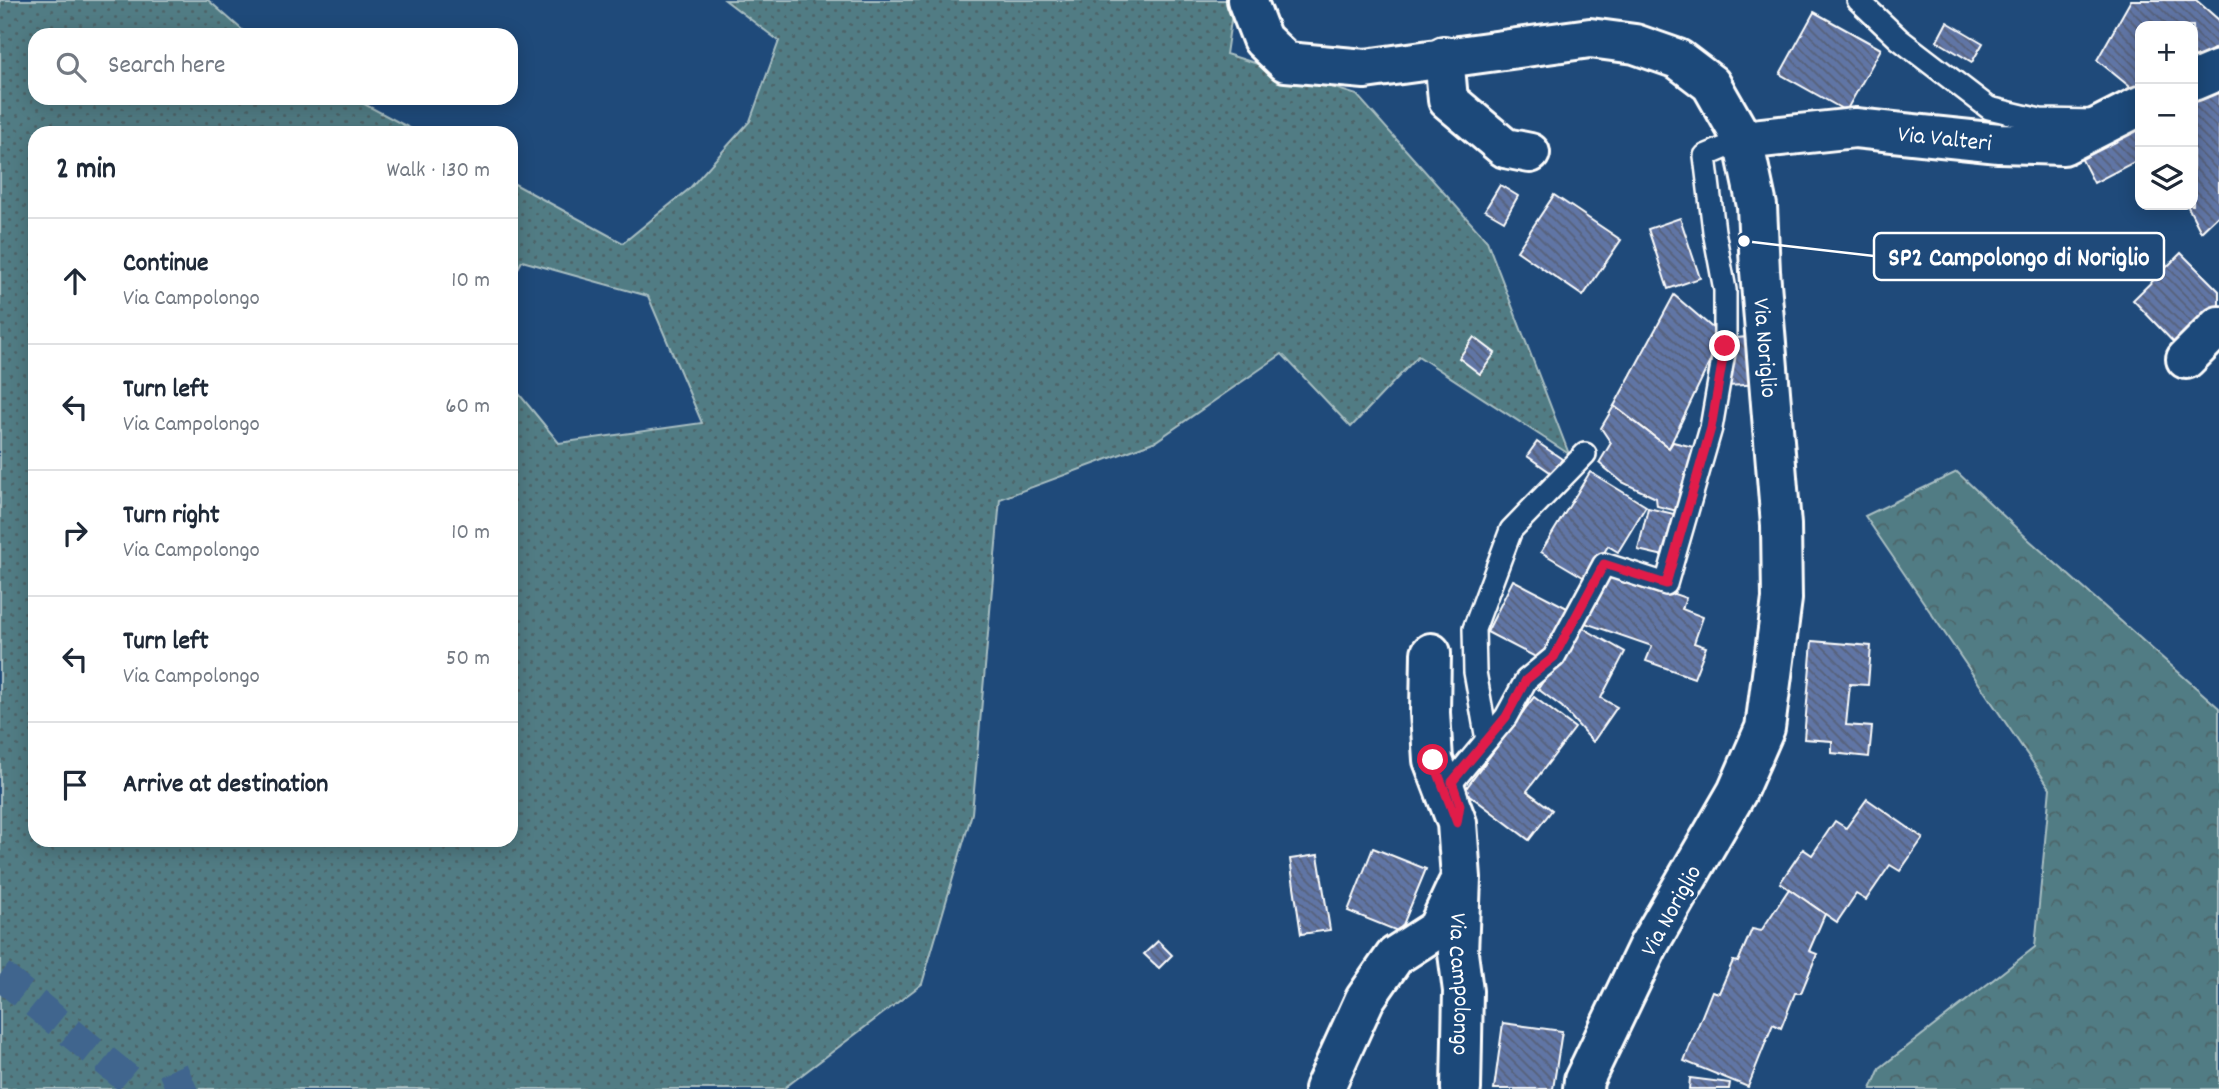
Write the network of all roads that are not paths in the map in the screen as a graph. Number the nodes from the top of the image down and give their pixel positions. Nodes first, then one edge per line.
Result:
1 (1247, 0) edge
2 (1858, 0) edge
3 (1444, 56) junction
4 (2219, 70) edge
5 (2198, 80) edge
6 (2124, 114) edge
7 (1743, 140) junction
8 (1530, 153) dead end
9 (2219, 326) edge
10 (2186, 359) dead end
11 (1585, 454) dead end
12 (1432, 653) dead end
13 (1487, 740) junction
14 (1457, 823) junction
15 (1461, 878) junction
16 (1324, 1089) edge
17 (1461, 1089) edge
18 (1583, 1089) edge

1 - 3 main road, Via Noriglio
2 - 6 lane
3 - 7 main road, Via Noriglio
3 - 8 main road
4 - 5 main road
6 - 7 main road, Via Valteri
7 - 13 lane, Via Campolongo
7 - 18 main road, Via Noriglio
9 - 10 main road
11 - 13 lane
12 - 14 main road, Via Campolongo
13 - 14 lane, Via Campolongo
14 - 15 main road, Via Campolongo
15 - 16 main road, Via Campolongo
15 - 17 main road, Via Campolongo

